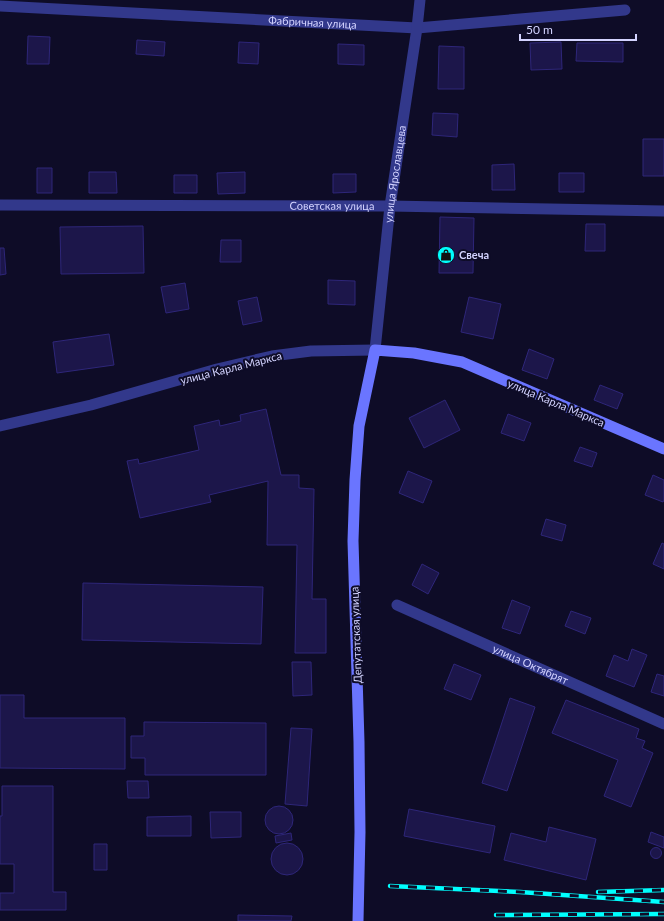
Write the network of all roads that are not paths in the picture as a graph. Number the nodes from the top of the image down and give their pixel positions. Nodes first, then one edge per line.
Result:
1 (420, 0) edge
2 (0, 6) edge
3 (625, 10) dead end
4 (417, 28) junction
5 (0, 205) edge
6 (390, 206) junction
7 (664, 211) edge
8 (375, 350) junction
9 (0, 426) edge
10 (664, 449) edge
11 (397, 605) dead end
12 (664, 724) edge
13 (358, 921) edge

1 - 4 street, улица Ярославцева
2 - 4 street, Фабричная улица
3 - 4 street, Фабричная улица
4 - 6 street, улица Ярославцева
5 - 6 street, Советская улица
6 - 7 street, Советская улица
6 - 8 street, улица Ярославцева
8 - 9 street, улица Карла Маркса
8 - 10 main road, улица Карла Маркса
8 - 13 main road, Депутатская улица
11 - 12 street, улица Октябрят

